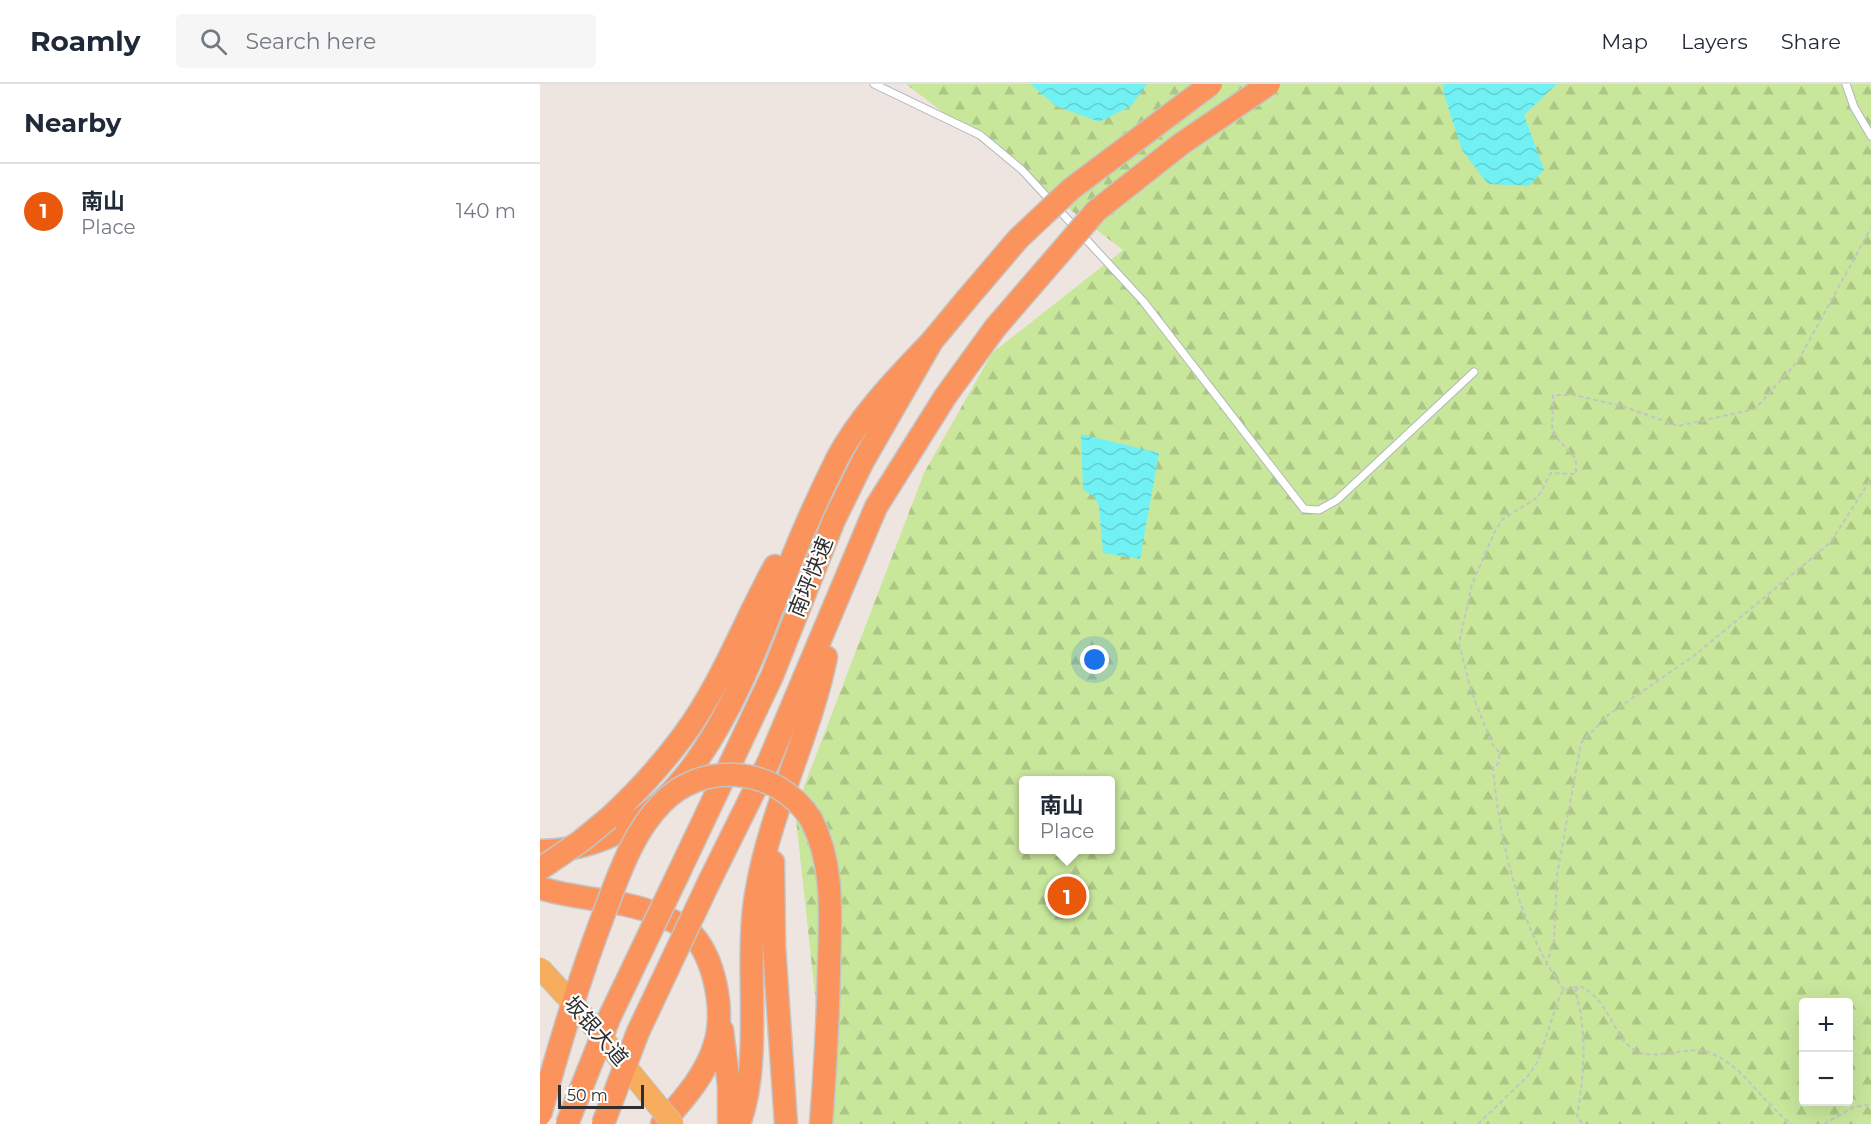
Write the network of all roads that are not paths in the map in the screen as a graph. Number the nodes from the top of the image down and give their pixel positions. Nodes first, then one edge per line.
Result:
1 (874, 84) edge
2 (1211, 84) edge
3 (1269, 84) edge
4 (1846, 84) edge
5 (1871, 136) edge
6 (932, 340) junction
7 (1474, 372) dead end
8 (820, 494) junction
9 (837, 599) junction
10 (777, 816) junction
11 (540, 851) edge
12 (540, 869) edge
13 (540, 888) edge
14 (540, 968) edge
15 (719, 1011) junction
16 (540, 1115) edge
17 (567, 1124) edge
18 (603, 1124) edge
19 (662, 1124) edge
20 (673, 1124) edge
21 (729, 1124) edge
22 (739, 1124) edge
23 (786, 1124) edge
24 (821, 1124) edge

1 - 7 lane
2 - 6 highway, 南坪快速, bridge
3 - 9 highway, 南坪快速, bridge
4 - 5 lane
6 - 8 highway
6 - 17 highway, 南坪快速, bridge
8 - 11 highway
8 - 12 highway, bridge
9 - 10 highway
9 - 18 highway, 南坪快速, bridge
10 - 22 highway
10 - 23 highway
13 - 15 highway
14 - 20 main road, 坂银大道, bridge
15 - 19 highway
15 - 21 highway
16 - 24 highway, bridge

